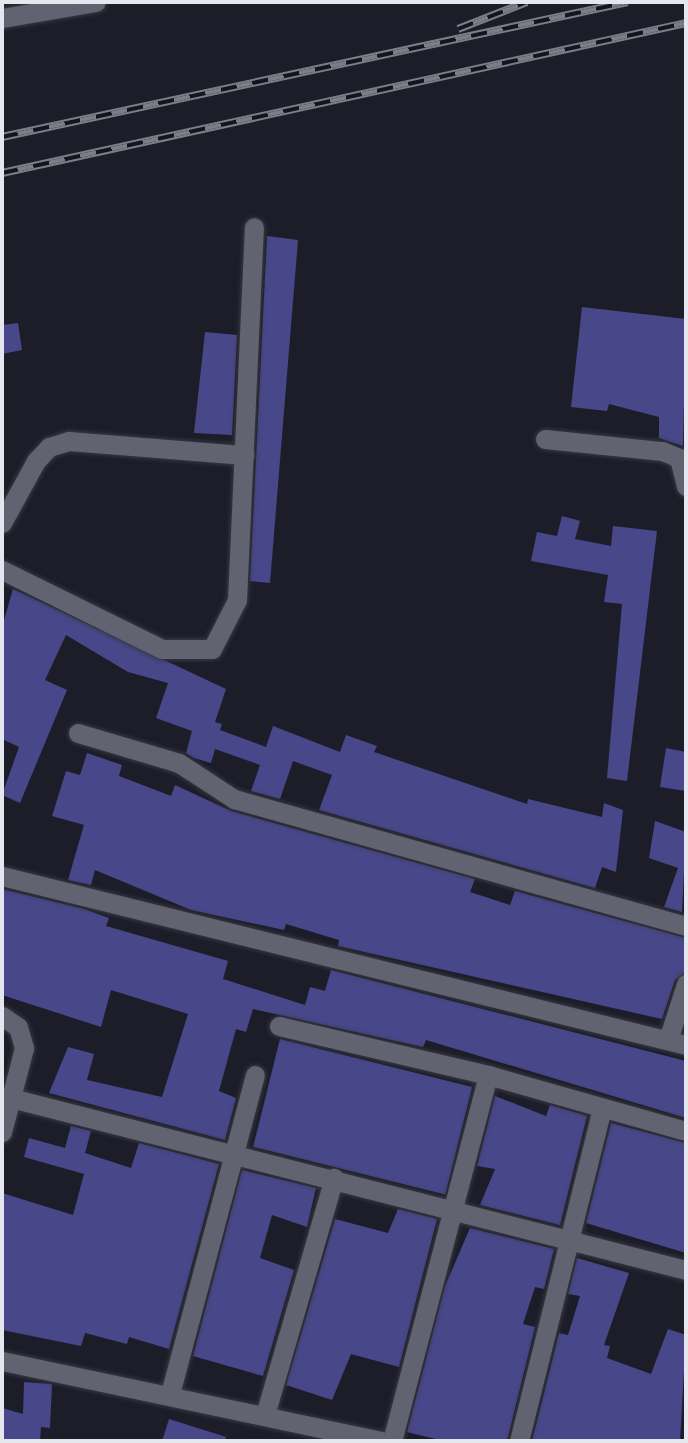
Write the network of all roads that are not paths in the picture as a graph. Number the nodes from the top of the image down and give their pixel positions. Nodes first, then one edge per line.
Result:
1 (4, 2) edge
2 (96, 2) edge
3 (2, 11) edge
4 (2, 18) edge
5 (254, 227) dead end
6 (545, 439) dead end
7 (244, 455) junction
8 (686, 486) edge
9 (2, 523) edge
10 (2, 570) edge
11 (78, 733) dead end
12 (2, 876) edge
13 (686, 926) edge
14 (686, 984) edge
15 (2, 1016) edge
16 (279, 1026) dead end
17 (677, 1042) edge
18 (488, 1074) junction
19 (255, 1075) dead end
20 (11, 1098) junction
21 (602, 1108) junction
22 (686, 1131) edge
23 (2, 1132) edge
24 (233, 1151) junction
25 (334, 1178) junction
26 (452, 1209) junction
27 (569, 1240) junction
28 (686, 1270) edge
29 (2, 1362) edge
30 (170, 1394) junction
31 (265, 1415) junction
32 (382, 1441) edge
33 (392, 1441) edge
34 (519, 1441) edge

1 - 3 street
2 - 4 street
5 - 7 street
6 - 8 street
7 - 9 street
7 - 10 street
11 - 13 street
12 - 17 street
14 - 17 street
15 - 20 street
16 - 18 street
18 - 21 street
18 - 26 street
19 - 24 street
20 - 23 street
20 - 24 street
21 - 22 street
21 - 27 street
24 - 25 street
24 - 30 street
25 - 26 street
25 - 31 street
26 - 27 street
26 - 33 street
27 - 28 street
27 - 34 street
29 - 30 street
30 - 31 street
31 - 32 street

